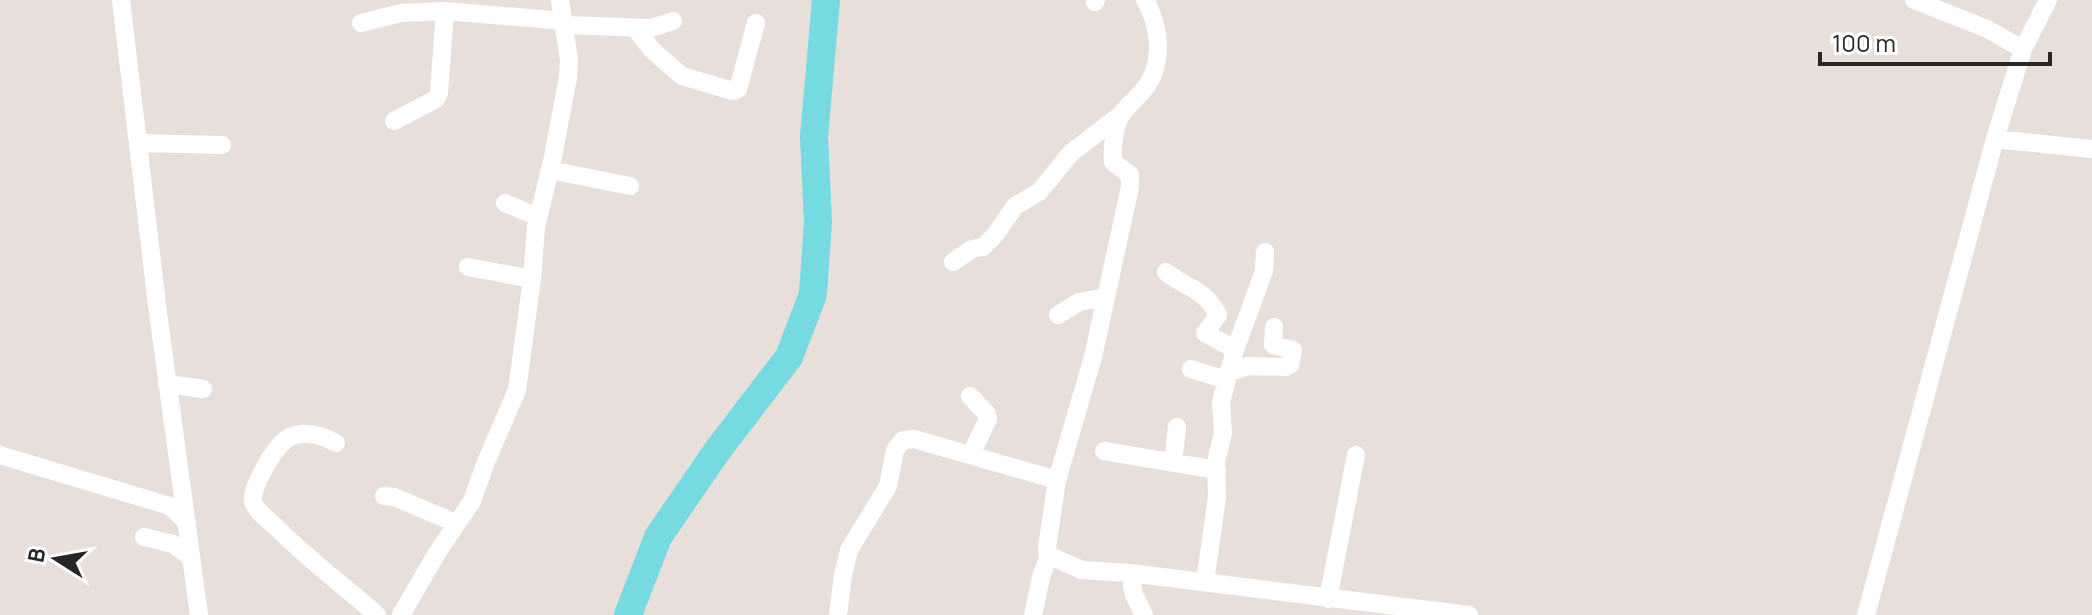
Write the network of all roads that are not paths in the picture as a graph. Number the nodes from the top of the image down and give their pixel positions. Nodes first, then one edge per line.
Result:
1 (121, 0) edge
2 (560, 0) edge
3 (1145, 0) edge
4 (1914, 0) edge
5 (2048, 0) edge
6 (445, 11) junction
7 (673, 21) dead end
8 (361, 23) dead end
9 (564, 23) junction
10 (756, 23) dead end
11 (636, 29) junction
12 (2023, 49) junction
13 (1123, 113) junction
14 (394, 121) dead end
15 (1995, 139) junction
16 (139, 143) junction
17 (222, 145) dead end
18 (2092, 149) edge
19 (550, 170) junction
20 (630, 186) dead end
21 (505, 203) dead end
22 (538, 217) junction
23 (1265, 252) dead end
24 (953, 262) dead end
25 (468, 267) dead end
26 (1166, 272) dead end
27 (532, 279) junction
28 (1106, 297) junction
29 (1058, 315) dead end
30 (1274, 327) dead end
31 (1234, 353) junction
32 (1191, 369) dead end
33 (1226, 376) junction
34 (167, 384) junction
35 (203, 389) dead end
36 (970, 396) dead end
37 (1177, 427) dead end
38 (336, 443) dead end
39 (1104, 451) dead end
40 (971, 454) junction
41 (0, 455) edge
42 (1356, 455) dead end
43 (1173, 463) junction
44 (1217, 470) junction
45 (1057, 480) junction
46 (384, 496) dead end
47 (187, 522) junction
48 (456, 523) junction
49 (144, 537) dead end
50 (1048, 555) junction
51 (191, 557) junction
52 (1130, 573) junction
53 (1205, 582) junction
54 (1328, 599) junction
55 (1363, 609) edge
56 (1443, 614) edge
57 (199, 615) edge
58 (377, 615) edge
59 (401, 615) edge
60 (838, 615) edge
61 (1033, 615) edge
62 (1144, 615) edge
63 (1469, 615) edge
64 (1866, 615) edge

1 - 16 street
2 - 9 street
3 - 13 street
4 - 12 street
5 - 12 street
6 - 8 street
6 - 9 street
6 - 14 street
7 - 11 street
9 - 11 street
9 - 19 street
10 - 11 street
12 - 15 street
13 - 24 street
13 - 28 street
15 - 18 street
15 - 64 street
16 - 17 street
16 - 34 street
19 - 20 street
19 - 22 street
21 - 22 street
22 - 27 street
23 - 31 street
25 - 27 street
26 - 31 street
27 - 48 street
28 - 29 street
28 - 45 street
30 - 33 street
31 - 33 street
32 - 33 street
33 - 44 street
34 - 35 street
34 - 47 street
36 - 40 street
37 - 43 street
38 - 58 street
39 - 43 street
40 - 45 street
40 - 60 street
41 - 47 street
42 - 54 street
43 - 44 street
44 - 53 street
45 - 50 street
46 - 48 street
47 - 51 street
48 - 59 street
49 - 51 street
50 - 52 street
50 - 61 street
51 - 57 street
52 - 53 street
52 - 62 street
53 - 54 street
54 - 55 street
55 - 56 street
56 - 63 street

